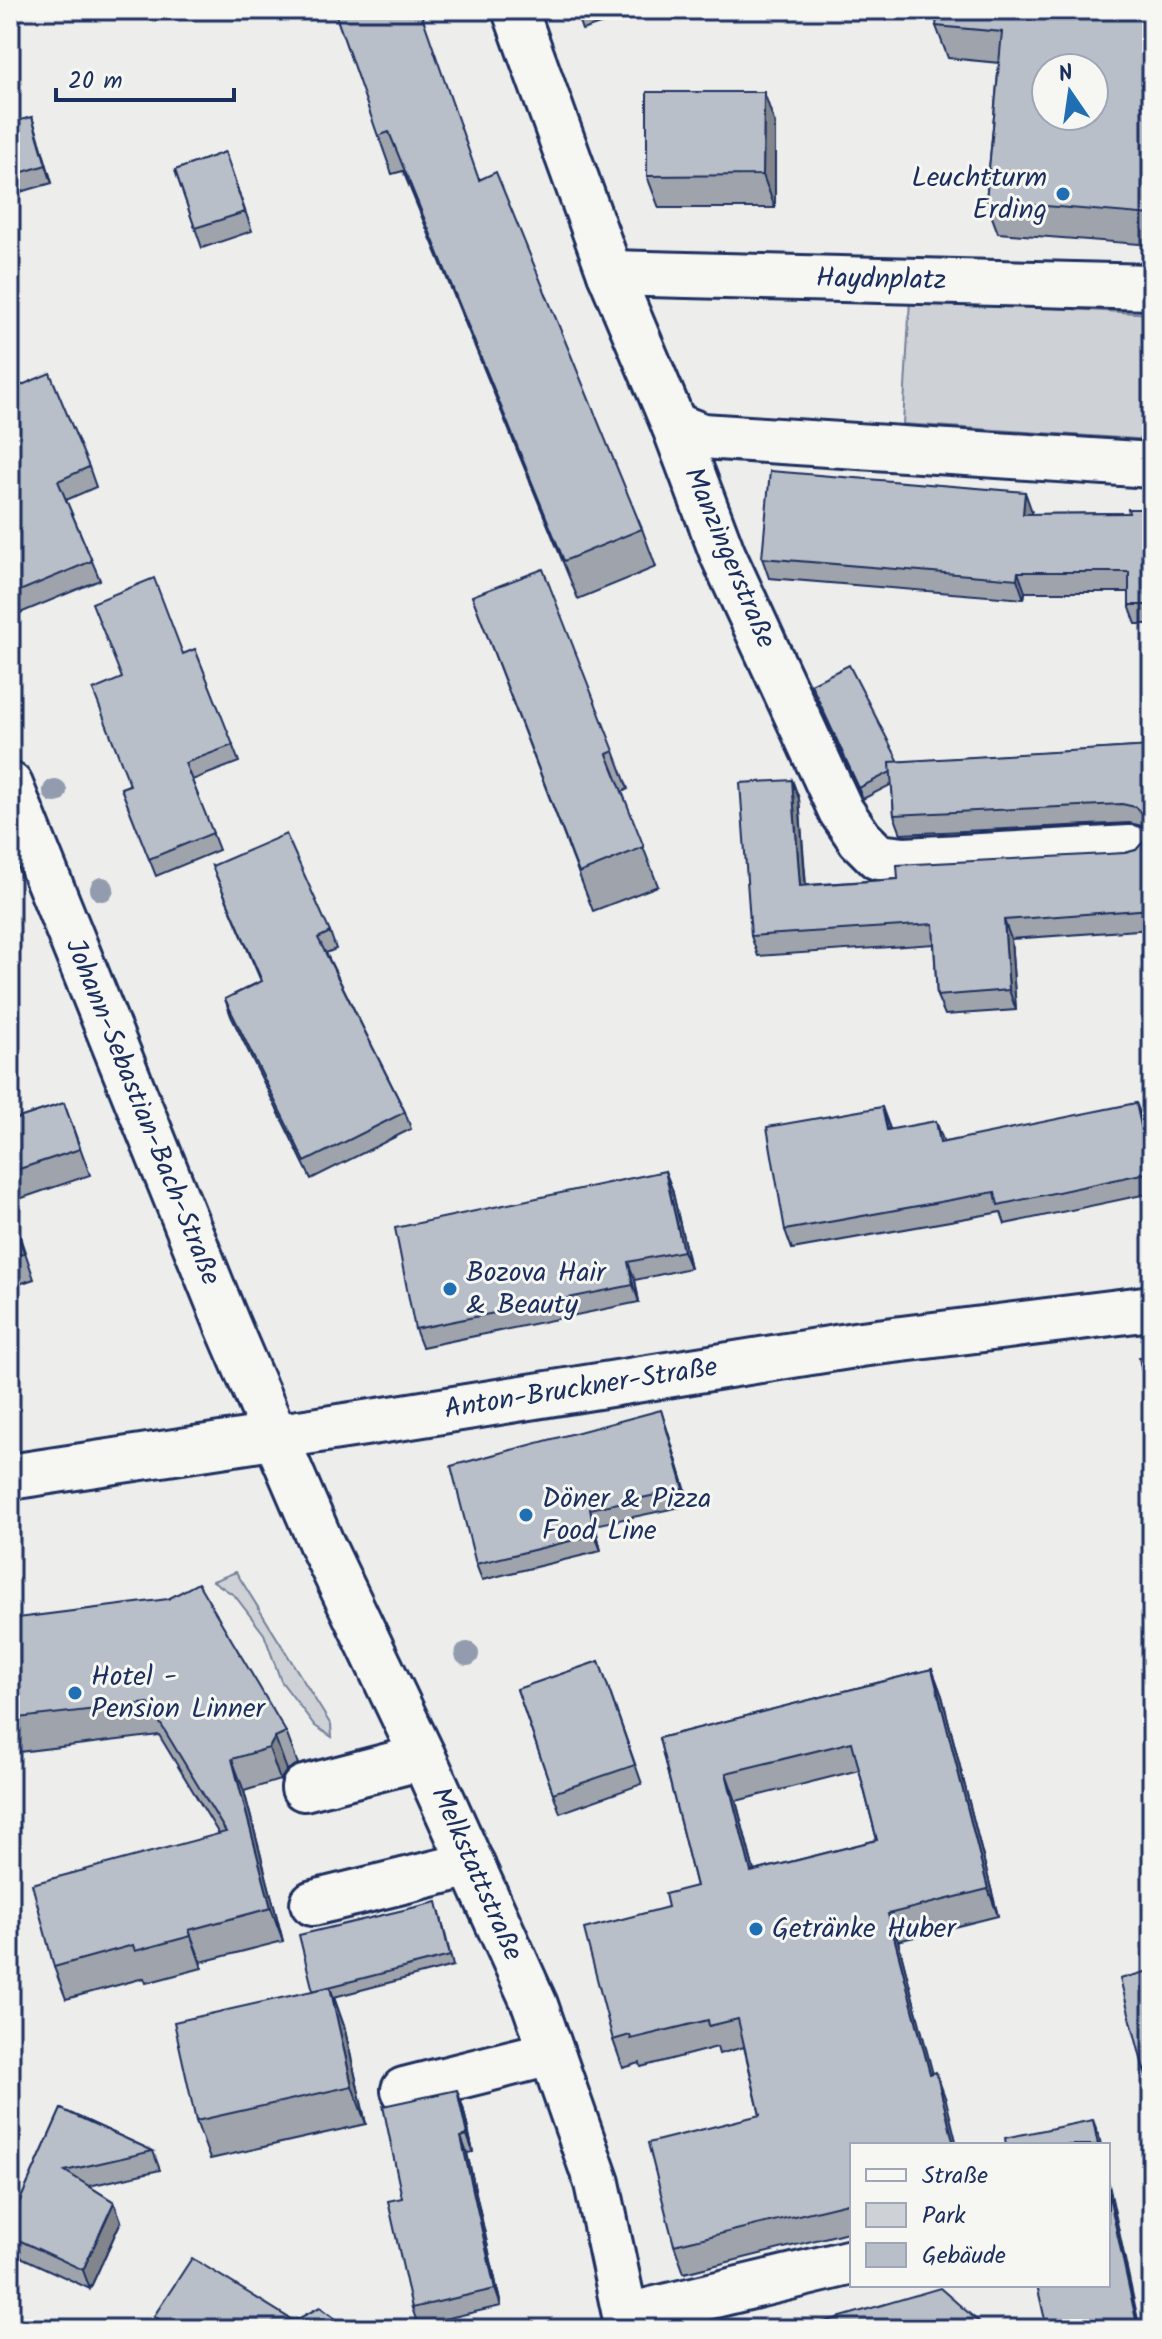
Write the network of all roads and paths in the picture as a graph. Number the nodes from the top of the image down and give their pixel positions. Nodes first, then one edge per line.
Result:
1 (515, 10) edge
2 (610, 273) junction
3 (1152, 287) edge
4 (674, 425) junction
5 (1152, 465) edge
6 (10, 785) edge
7 (1130, 848) edge
8 (1152, 1308) edge
9 (277, 1437) junction
10 (10, 1477) edge
11 (423, 1757) junction
12 (304, 1788) dead end
13 (472, 1864) junction
14 (313, 1903) dead end
15 (551, 2053) junction
16 (404, 2090) dead end
17 (850, 2263) edge
18 (627, 2323) edge

1 - 2 street, Manzingerstraße
2 - 3 street, Haydnplatz
2 - 4 street, Manzingerstraße
4 - 5 street
4 - 7 street, Manzingerstraße
6 - 9 street, Johann-Sebastian-Bach-Straße
8 - 9 street, Anton-Bruckner-Straße
9 - 10 street, Anton-Bruckner-Straße
9 - 11 street, Melkstattstraße
11 - 12 street
11 - 13 street, Melkstattstraße
13 - 14 street
13 - 15 street, Melkstattstraße
15 - 16 street
15 - 18 street, Melkstattstraße
17 - 18 street

